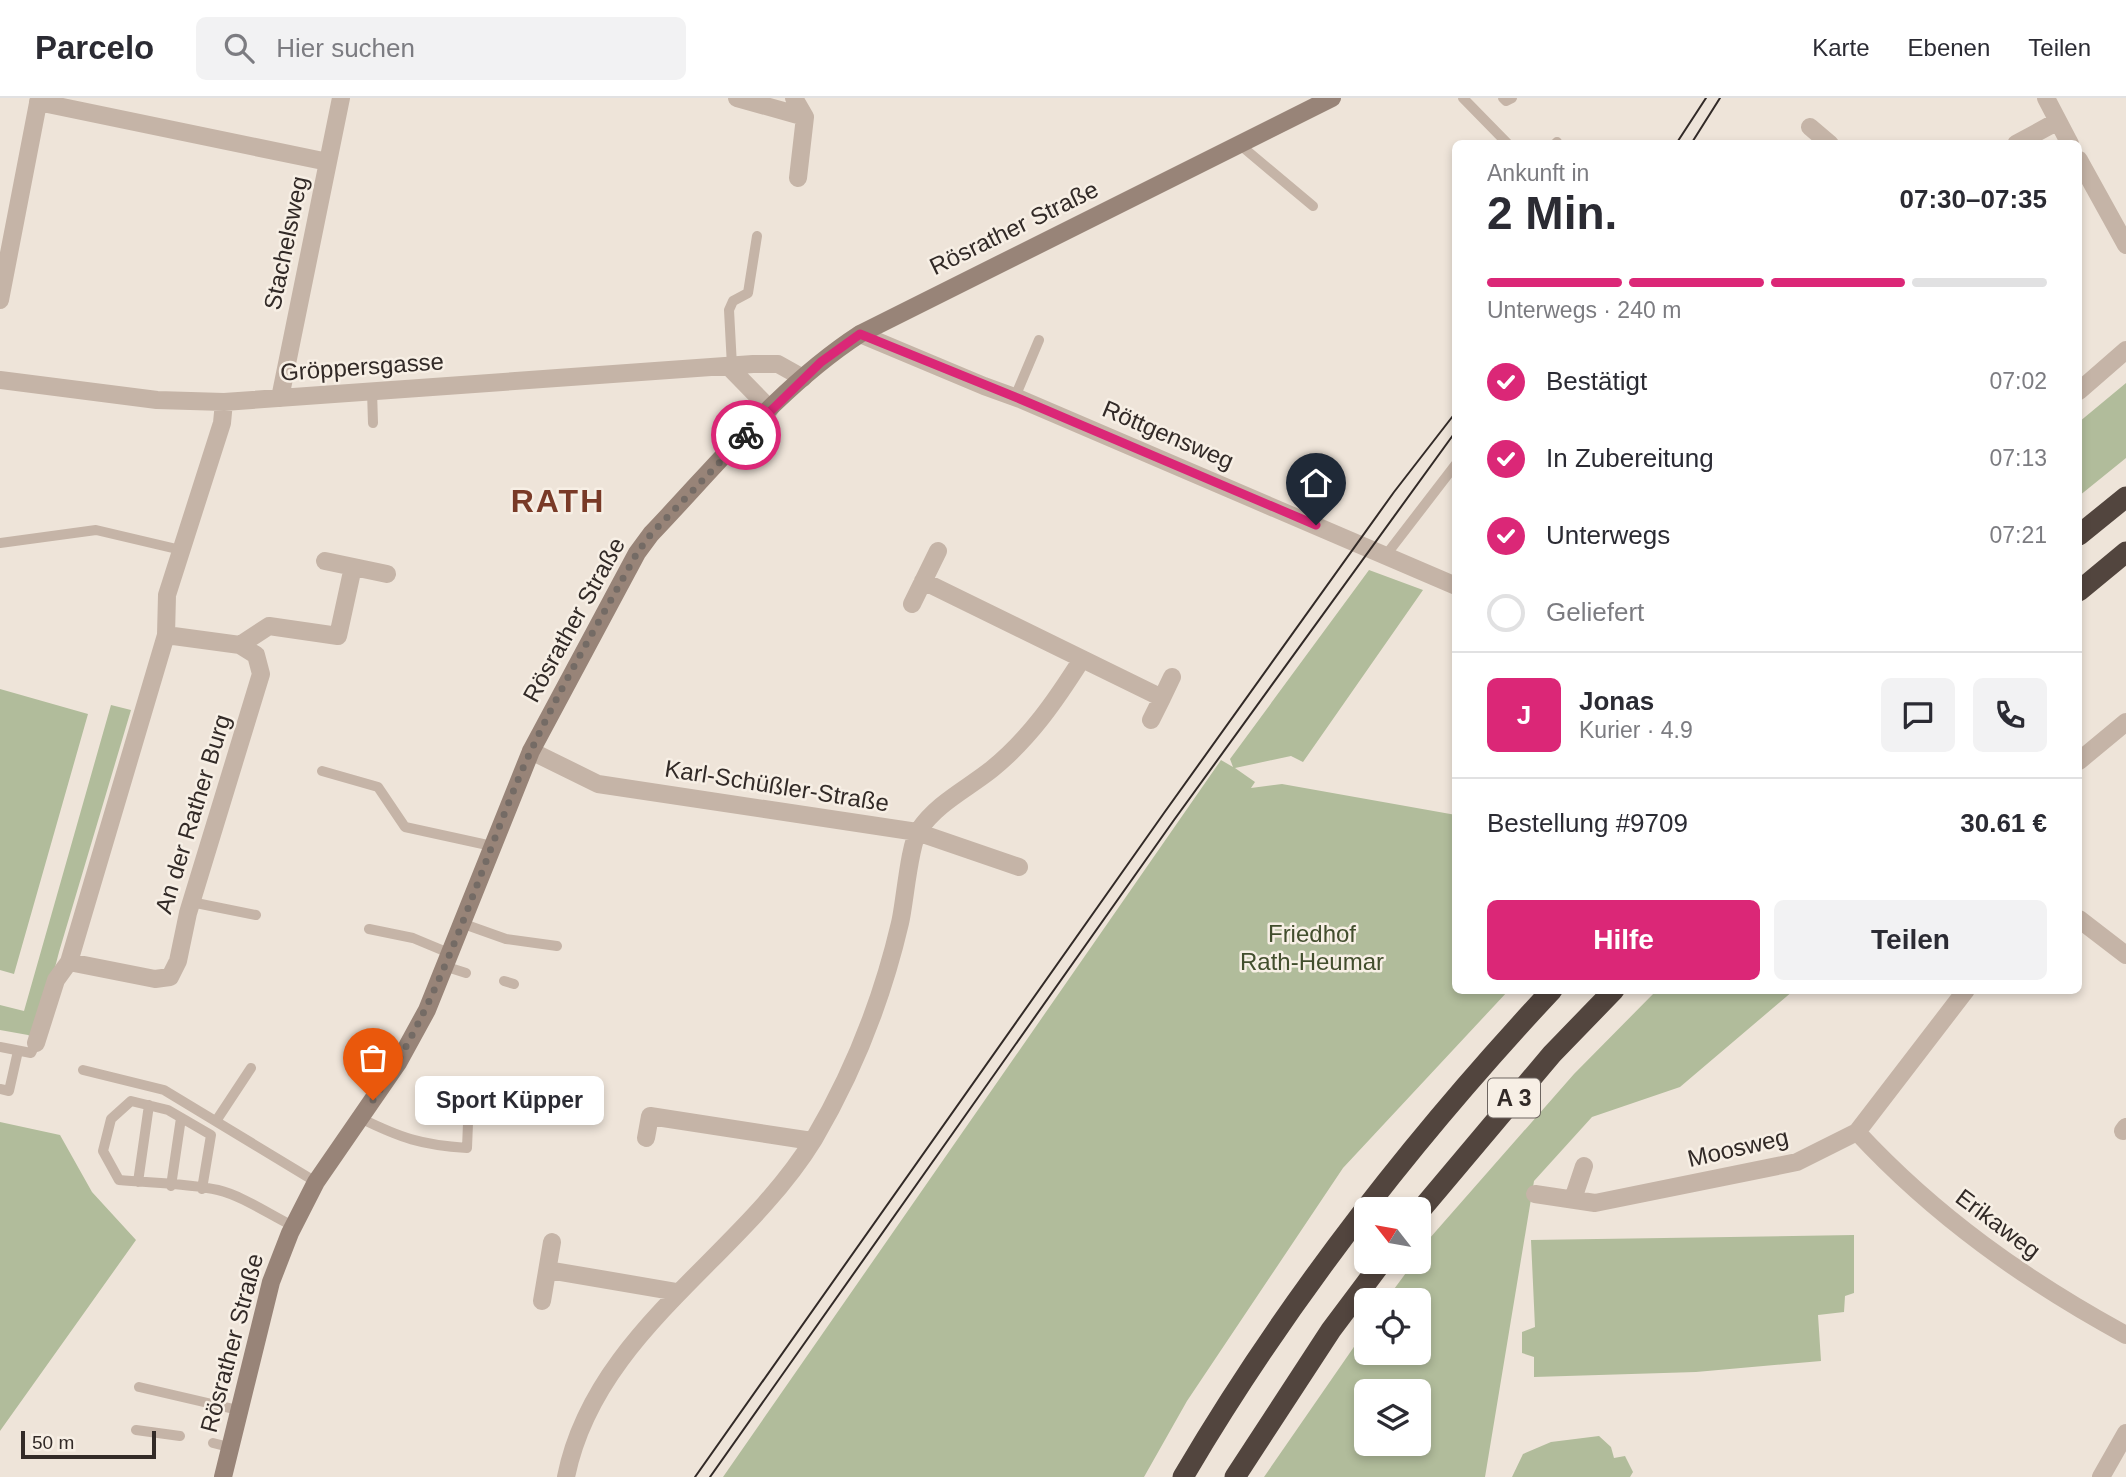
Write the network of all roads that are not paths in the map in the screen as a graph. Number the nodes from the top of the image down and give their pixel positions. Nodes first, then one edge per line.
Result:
1 (341, 98) edge
2 (737, 98) edge
3 (794, 98) edge
4 (1464, 98) edge
5 (1503, 98) edge
6 (1512, 98) edge
7 (2046, 98) edge
8 (38, 100) edge
9 (1324, 100) edge
10 (805, 117) junction
11 (2058, 121) junction
12 (1810, 127) dead end
13 (1504, 140) edge
14 (1825, 140) edge
15 (2023, 140) edge
16 (2068, 140) edge
17 (1239, 144) junction
18 (328, 162) junction
19 (2082, 165) edge
20 (798, 178) dead end
21 (1313, 206) dead end
22 (757, 236) dead end
23 (2126, 245) edge
24 (0, 300) edge
25 (860, 334) junction
26 (1039, 340) dead end
27 (2126, 350) edge
28 (730, 366) junction
29 (803, 378) junction
30 (0, 380) edge
31 (2082, 388) edge
32 (372, 391) junction
33 (1015, 397) junction
34 (280, 398) junction
35 (224, 402) junction
36 (770, 409) junction
37 (373, 423) dead end
38 (1452, 469) edge
39 (2126, 497) edge
40 (2082, 533) edge
41 (0, 543) edge
42 (181, 550) junction
43 (938, 551) dead end
44 (2126, 552) edge
45 (1386, 555) junction
46 (325, 561) dead end
47 (353, 567) junction
48 (387, 574) dead end
49 (923, 581) junction
50 (1452, 584) edge
51 (2082, 589) edge
52 (912, 604) dead end
53 (166, 635) junction
54 (240, 645) junction
55 (1082, 659) junction
56 (1171, 677) dead end
57 (1161, 698) junction
58 (1151, 720) dead end
59 (2126, 722) edge
60 (531, 751) junction
61 (2082, 759) edge
62 (322, 771) dead end
63 (917, 832) junction
64 (492, 846) junction
65 (1018, 867) dead end
66 (191, 902) junction
67 (256, 915) dead end
68 (2082, 921) edge
69 (461, 923) junction
70 (369, 929) dead end
71 (557, 946) dead end
72 (2126, 955) edge
73 (446, 960) junction
74 (69, 962) junction
75 (466, 973) dead end
76 (1548, 994) edge
77 (1610, 994) edge
78 (1963, 994) edge
79 (36, 1043) joint
80 (0, 1047) edge
81 (18, 1051) junction
82 (251, 1068) dead end
83 (83, 1070) dead end
84 (0, 1089) edge
85 (149, 1105) junction
86 (181, 1118) junction
87 (360, 1118) junction
88 (216, 1121) junction
89 (468, 1124) dead end
90 (1857, 1132) junction
91 (646, 1138) dead end
92 (812, 1141) junction
93 (1584, 1166) dead end
94 (138, 1182) junction
95 (316, 1182) junction
96 (171, 1186) junction
97 (202, 1189) junction
98 (1535, 1194) dead end
99 (1432, 1197) edge
100 (1573, 1199) junction
101 (293, 1226) junction
102 (552, 1242) dead end
103 (548, 1270) junction
104 (1373, 1274) edge
105 (677, 1292) junction
106 (542, 1301) dead end
107 (2126, 1335) edge
108 (139, 1387) dead end
109 (238, 1410) junction
110 (136, 1430) dead end
111 (2126, 1433) edge
112 (180, 1436) dead end
113 (223, 1477) edge
114 (566, 1477) edge
115 (1183, 1477) edge
116 (1235, 1477) edge
117 (2101, 1477) edge

1 - 18 street, Stachelsweg
2 - 10 street
3 - 10 street
4 - 13 lane
5 - 6 lane
7 - 11 street
8 - 18 street
8 - 24 street
9 - 17 main road, Rösrather Straße
10 - 20 street
11 - 15 street
11 - 16 street
12 - 14 street
17 - 21 lane
17 - 25 main road, Rösrather Straße
18 - 34 street, Stachelsweg
19 - 23 street
22 - 28 lane
25 - 29 main road, Rösrather Straße
25 - 33 street, Röttgensweg
26 - 33 lane
27 - 31 street
28 - 29 street, Gröppersgasse
28 - 32 street, Gröppersgasse
28 - 36 street
29 - 36 main road, Rösrather Straße
30 - 35 street, Gröppersgasse
32 - 34 street, Gröppersgasse
32 - 37 lane
33 - 45 street, Röttgensweg
34 - 35 street, Gröppersgasse
35 - 42 street
36 - 60 main road, Rösrather Straße
38 - 45 lane
39 - 40 highway
41 - 42 lane
42 - 53 street
43 - 49 street
44 - 51 highway
45 - 50 street, Röttgensweg
46 - 47 street
47 - 48 street
47 - 54 street
49 - 52 street
49 - 55 street
53 - 54 street
53 - 74 street
54 - 66 street, An der Rather Burg
55 - 57 street
55 - 63 street
56 - 57 street
57 - 58 street
59 - 61 street
60 - 63 street, Karl-Schüßler-Straße
60 - 64 main road, Rösrather Straße
62 - 64 lane
63 - 65 street, Karl-Schüßler-Straße
63 - 92 street
64 - 69 main road, Rösrather Straße
66 - 67 lane
66 - 74 street, An der Rather Burg
68 - 72 street
69 - 71 lane
69 - 73 main road, Rösrather Straße
70 - 73 lane
73 - 75 lane
73 - 87 main road, Rösrather Straße
74 - 79 street
76 - 115 highway, A 3
77 - 99 highway, A 3
78 - 90 street, Moosweg
79 - 81 lane
80 - 81 lane
81 - 84 lane
82 - 88 lane
83 - 88 lane
85 - 86 lane
85 - 94 lane
85 - 94 lane
86 - 96 lane
86 - 97 lane
87 - 89 lane
87 - 95 main road, Rösrather Straße
88 - 95 lane
90 - 100 street, Moosweg
90 - 107 street, Erikaweg
91 - 92 street
92 - 105 street
93 - 100 street
94 - 96 lane
95 - 101 main road, Rösrather Straße
96 - 97 lane
97 - 101 lane
98 - 100 street, Moosweg
101 - 109 main road, Rösrather Straße
102 - 103 street
103 - 105 street
103 - 106 street
104 - 116 highway
105 - 114 street
108 - 109 lane
109 - 113 main road, Rösrather Straße
110 - 112 lane
111 - 117 street

